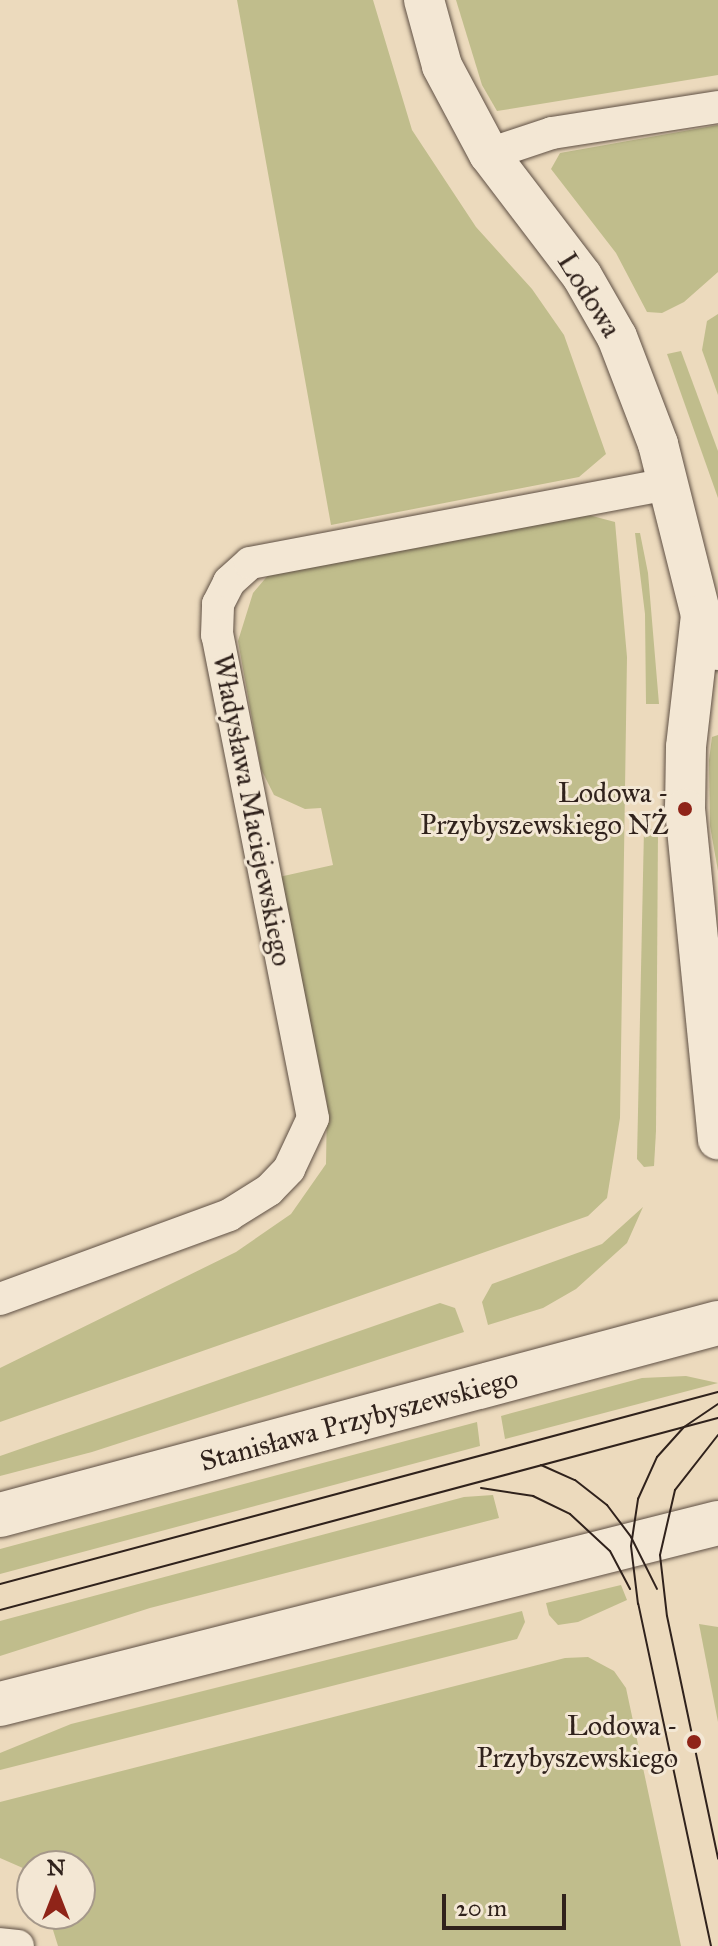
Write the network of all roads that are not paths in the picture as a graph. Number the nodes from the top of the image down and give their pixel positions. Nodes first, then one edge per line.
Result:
1 (424, 0) edge
2 (718, 107) edge
3 (489, 154) junction
4 (670, 484) junction
5 (701, 615) junction
6 (718, 650) edge
7 (718, 1139) edge
8 (0, 1299) edge
9 (718, 1323) edge
10 (0, 1515) edge
11 (718, 1523) edge
12 (0, 1704) edge
13 (0, 1944) edge
14 (18, 1946) edge

1 - 3 street, Lodowa
2 - 3 street
3 - 4 street, Lodowa
4 - 5 street, Lodowa
4 - 8 street, Władysława Maciejewskiego
5 - 6 street, Lodowa
5 - 7 street, Lodowa
9 - 10 main road, Stanisława Przybyszewskiego
11 - 12 main road
13 - 14 street

